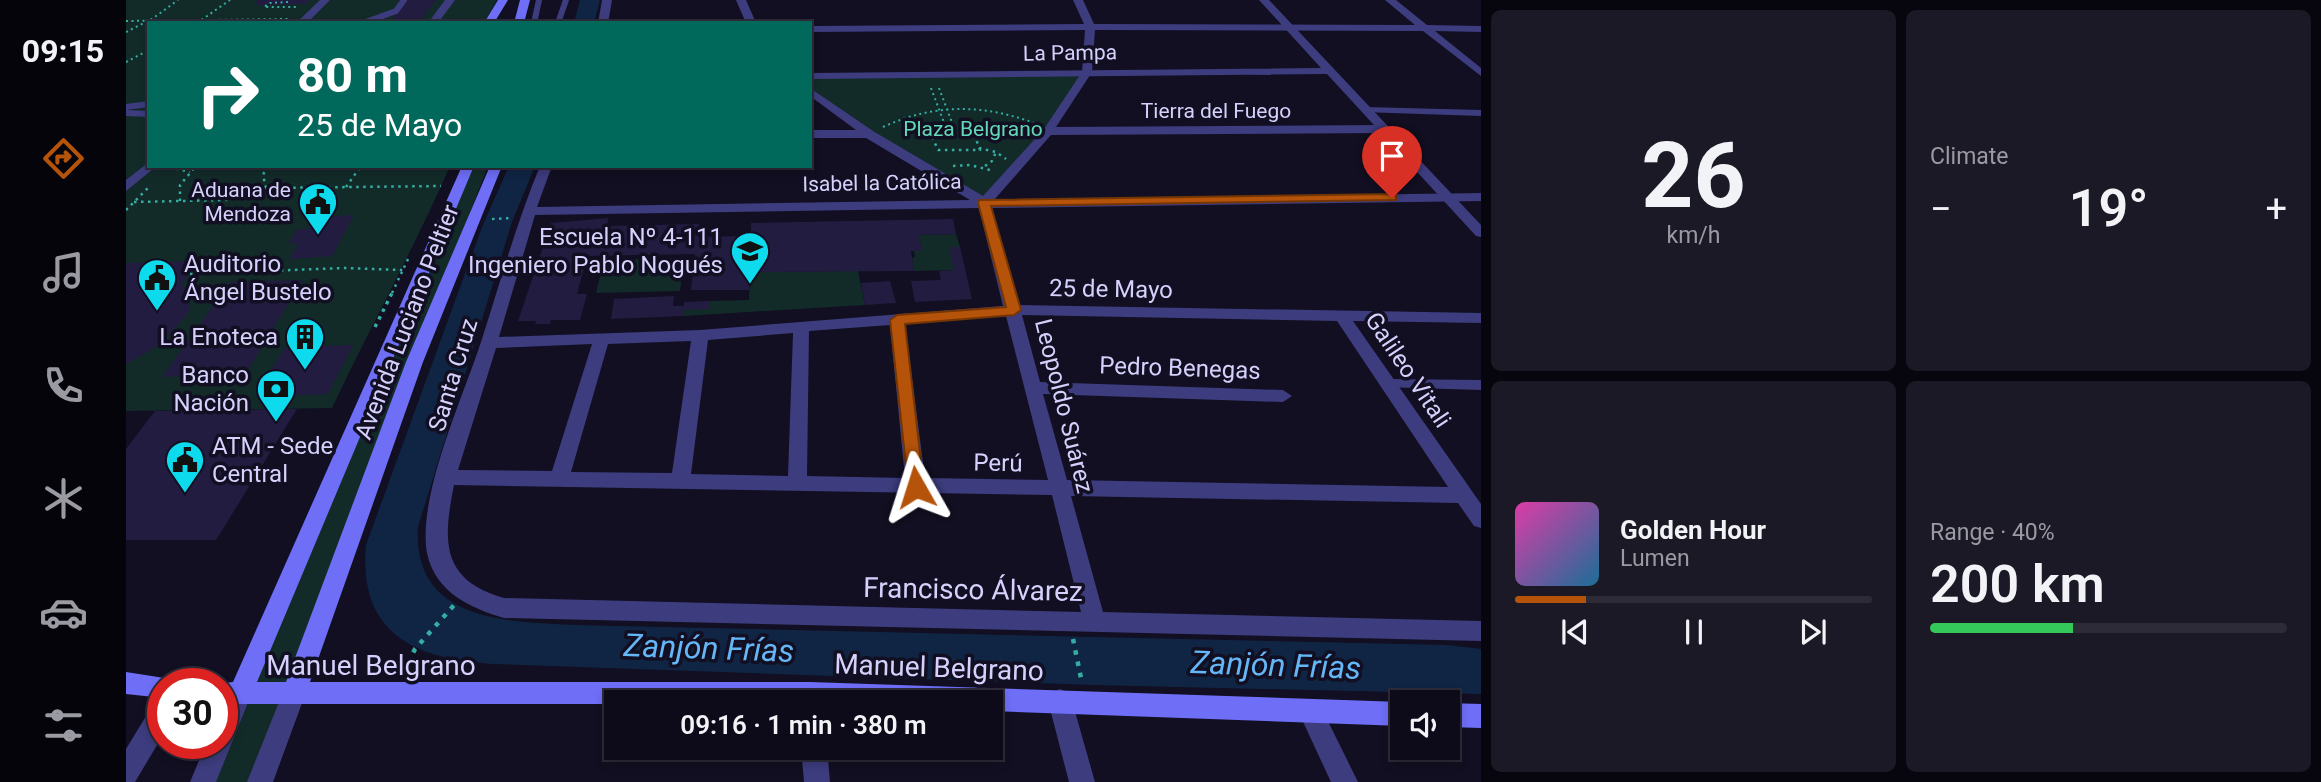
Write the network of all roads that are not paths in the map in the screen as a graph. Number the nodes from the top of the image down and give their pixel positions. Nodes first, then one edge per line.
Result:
1 (326, 0) edge
2 (404, 0) edge
3 (450, 0) edge
4 (503, 0) edge
5 (525, 0) edge
6 (539, 0) edge
7 (566, 0) edge
8 (607, 0) edge
9 (741, 0) edge
10 (1078, 0) edge
11 (1264, 0) edge
12 (1390, 0) edge
13 (303, 21) edge
14 (368, 21) edge
15 (434, 21) edge
16 (490, 21) edge
17 (520, 21) edge
18 (534, 21) edge
19 (559, 21) edge
20 (603, 21) edge
21 (750, 21) edge
22 (1090, 26) junction
23 (1288, 26) junction
24 (1425, 28) junction
25 (812, 29) edge
26 (1481, 29) edge
27 (1330, 71) junction
28 (1087, 72) junction
29 (1481, 73) edge
30 (812, 76) edge
31 (812, 92) edge
32 (147, 104) edge
33 (126, 107) edge
34 (1366, 110) junction
35 (126, 113) edge
36 (1481, 113) edge
37 (147, 114) edge
38 (1046, 129) junction
39 (1384, 129) junction
40 (872, 133) junction
41 (812, 134) edge
42 (147, 168) edge
43 (467, 168) edge
44 (495, 168) edge
45 (545, 168) edge
46 (126, 187) edge
47 (1447, 197) junction
48 (1481, 197) edge
49 (984, 203) junction
50 (521, 215) junction
51 (1481, 233) edge
52 (1014, 310) junction
53 (1342, 316) junction
54 (1481, 318) edge
55 (897, 320) junction
56 (801, 327) junction
57 (699, 335) junction
58 (601, 341) junction
59 (489, 343) junction
60 (1388, 384) junction
61 (1481, 385) edge
62 (1034, 388) junction
63 (1283, 396) dead end
64 (447, 477) junction
65 (559, 480) junction
66 (680, 482) junction
67 (797, 484) junction
68 (916, 487) junction
69 (1060, 488) junction
70 (1464, 495) junction
71 (1481, 520) edge
72 (460, 599) joint
73 (1095, 622) junction
74 (1481, 631) edge
75 (238, 678) edge
76 (126, 683) edge
77 (147, 685) edge
78 (238, 694) edge
79 (293, 695) junction
80 (604, 696) edge
81 (1003, 700) edge
82 (1060, 701) junction
83 (1310, 711) junction
84 (1390, 714) edge
85 (1460, 715) edge
86 (1481, 716) edge
87 (147, 738) edge
88 (213, 759) edge
89 (815, 760) edge
90 (126, 773) edge
91 (203, 782) edge
92 (260, 782) edge
93 (817, 782) edge
94 (1082, 782) edge
95 (1345, 782) edge

1 - 13 street
2 - 14 lane
3 - 15 street
4 - 16 main road
5 - 17 main road
6 - 18 lane
7 - 19 lane
8 - 20 street
9 - 21 street
10 - 22 street
11 - 23 street
12 - 24 street
22 - 23 street
22 - 25 street
22 - 28 street
23 - 24 street
23 - 27 street
24 - 26 street
24 - 29 street
27 - 28 street, La Pampa
27 - 34 street
28 - 30 street, La Pampa
28 - 38 street
31 - 40 street
32 - 33 street
34 - 36 street
34 - 39 street
35 - 37 street
38 - 39 street, Tierra del Fuego
38 - 49 street
39 - 47 street
40 - 41 street
40 - 49 street
42 - 46 street
43 - 75 main road, Avenida Luciano Peltier
44 - 79 main road, Avenida Luciano Peltier
45 - 50 street, Santa Cruz
47 - 48 street, Isabel la Católica
47 - 49 street, Isabel la Católica
47 - 51 street
49 - 50 street, Isabel la Católica
49 - 52 street, Leopoldo Suárez
50 - 59 street, Santa Cruz
52 - 53 street, 25 de Mayo
52 - 55 street, 25 de Mayo
52 - 62 street, Leopoldo Suárez
53 - 54 street, 25 de Mayo
53 - 60 street, Galileo Vitali
55 - 56 street, 25 de Mayo
55 - 68 street
56 - 57 street, 25 de Mayo
56 - 67 street
57 - 58 street, 25 de Mayo
57 - 66 street
58 - 59 street, 25 de Mayo
58 - 65 street
59 - 64 street, Santa Cruz
60 - 61 street
60 - 70 street, Galileo Vitali
62 - 63 street, Pedro Benegas
62 - 69 street, Leopoldo Suárez
64 - 65 street, Perú
64 - 72 street, Santa Cruz
65 - 66 street, Perú
66 - 67 street, Perú
67 - 68 street, Perú
68 - 69 street, Perú
69 - 70 street, Perú
69 - 73 street, Leopoldo Suárez
70 - 71 street, Galileo Vitali
72 - 73 street, Francisco Álvarez
73 - 74 street, Francisco Álvarez
76 - 77 main road
78 - 79 main road, Manuel Belgrano
79 - 80 main road, Manuel Belgrano
79 - 92 street
81 - 82 main road, Manuel Belgrano
82 - 83 main road, Manuel Belgrano
82 - 94 street
83 - 84 main road, Manuel Belgrano
83 - 95 street
85 - 86 main road
87 - 90 street
88 - 91 street
89 - 93 street

